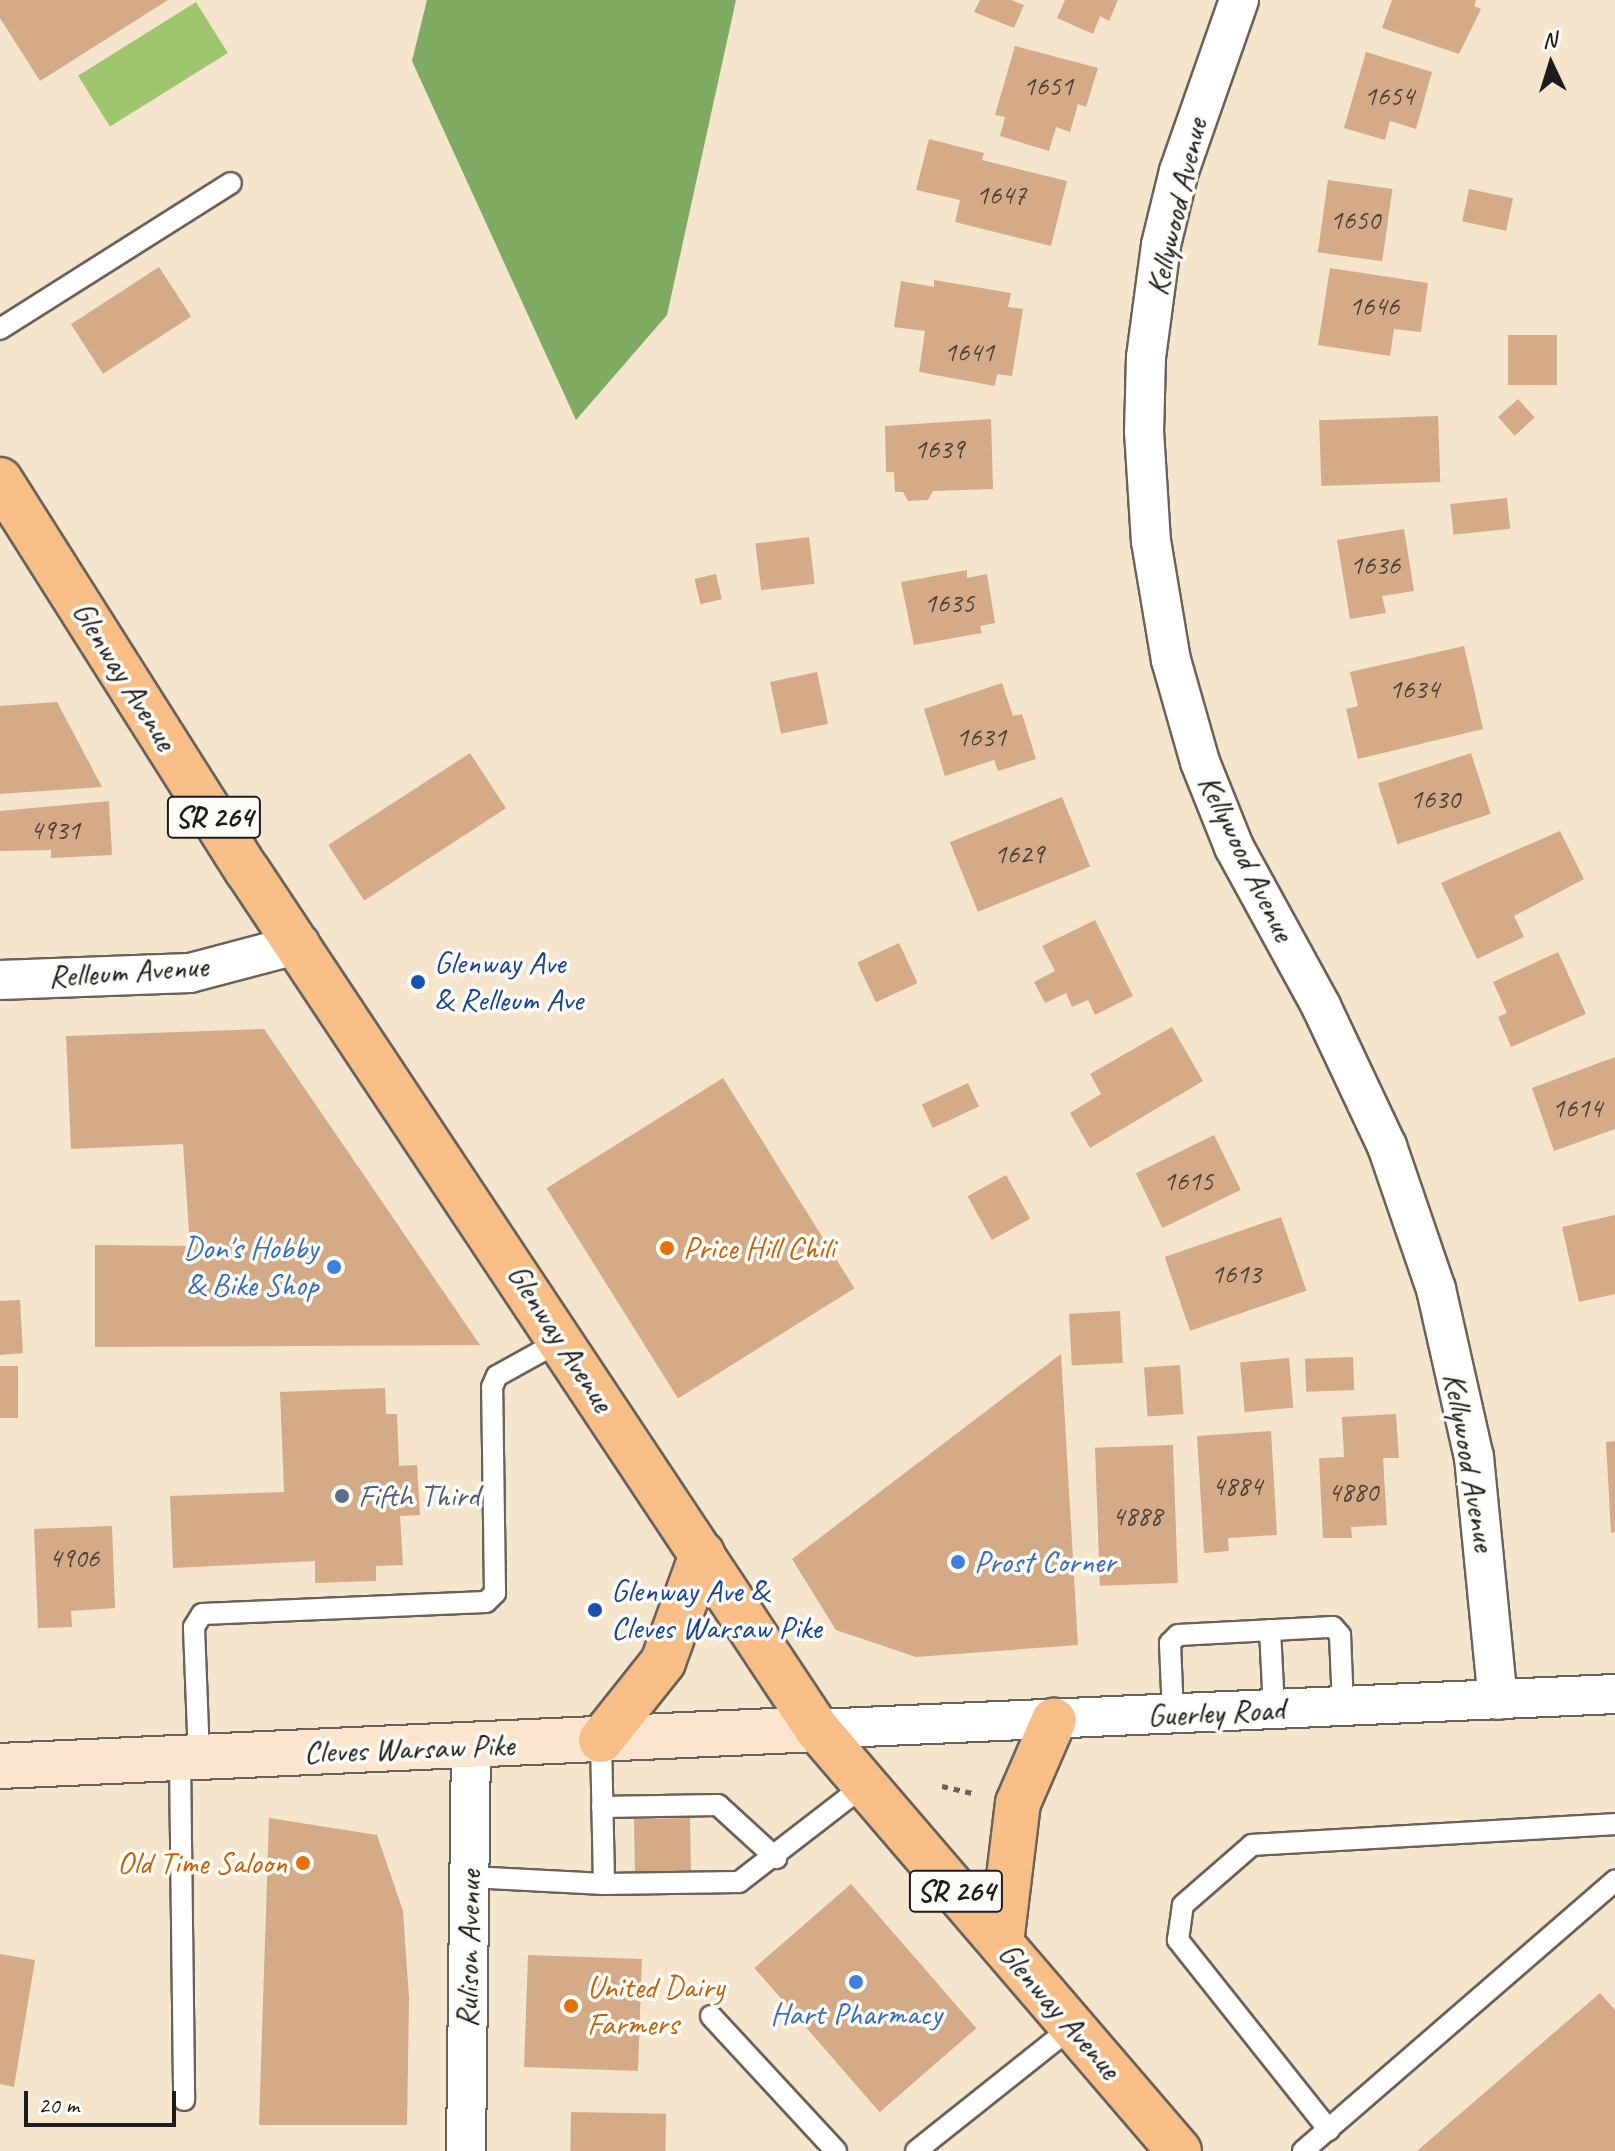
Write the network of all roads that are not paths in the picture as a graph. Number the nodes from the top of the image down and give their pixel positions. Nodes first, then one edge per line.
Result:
1 (1239, 0) edge
2 (231, 183) dead end
3 (0, 329) edge
4 (0, 480) edge
5 (300, 944) junction
6 (0, 980) edge
7 (562, 1340) junction
8 (702, 1554) junction
9 (1270, 1630) junction
10 (1615, 1694) edge
11 (1498, 1700) junction
12 (1343, 1707) junction
13 (1274, 1710) junction
14 (1173, 1715) junction
15 (1054, 1720) junction
16 (817, 1729) junction
17 (601, 1740) junction
18 (471, 1748) junction
19 (190, 1758) junction
20 (0, 1766) edge
21 (866, 1784) junction
22 (602, 1807) junction
23 (1615, 1824) edge
24 (776, 1858) junction
25 (470, 1877) junction
26 (1615, 1881) edge
27 (604, 1884) junction
28 (1001, 1943) junction
29 (711, 2016) dead end
30 (1072, 2027) junction
31 (184, 2100) dead end
32 (1329, 2130) junction
33 (466, 2151) edge
34 (836, 2151) edge
35 (916, 2151) edge
36 (1179, 2151) edge
37 (1303, 2151) edge

1 - 11 street, Kellywood Avenue
2 - 3 lane
4 - 5 main road, Glenway Avenue / SR 264
5 - 6 street, Relleum Avenue
5 - 7 main road, Glenway Avenue / SR 264
7 - 8 main road, Glenway Avenue / SR 264
7 - 19 lane
8 - 16 main road, Glenway Avenue / SR 264
8 - 17 main road
9 - 12 lane
9 - 13 lane
9 - 14 lane
10 - 11 street, Guerley Road
11 - 12 street, Guerley Road
12 - 13 street, Guerley Road
13 - 14 street, Guerley Road
14 - 15 street, Guerley Road
15 - 16 street, Guerley Road
15 - 28 main road
16 - 17 street, Cleves Warsaw Pike
16 - 21 main road, Glenway Avenue / SR 264
17 - 18 street, Cleves Warsaw Pike
17 - 22 lane
18 - 19 street, Cleves Warsaw Pike
18 - 25 street, Rulison Avenue
19 - 20 street, Cleves Warsaw Pike
19 - 31 lane
21 - 24 lane
21 - 28 main road, Glenway Avenue / SR 264
22 - 24 lane
22 - 27 lane
23 - 32 lane
24 - 27 lane
25 - 27 lane
25 - 33 street, Rulison Avenue
26 - 32 lane
28 - 30 main road, Glenway Avenue / SR 264
29 - 34 lane
30 - 35 lane
30 - 36 main road, Glenway Avenue / SR 264
32 - 37 lane

